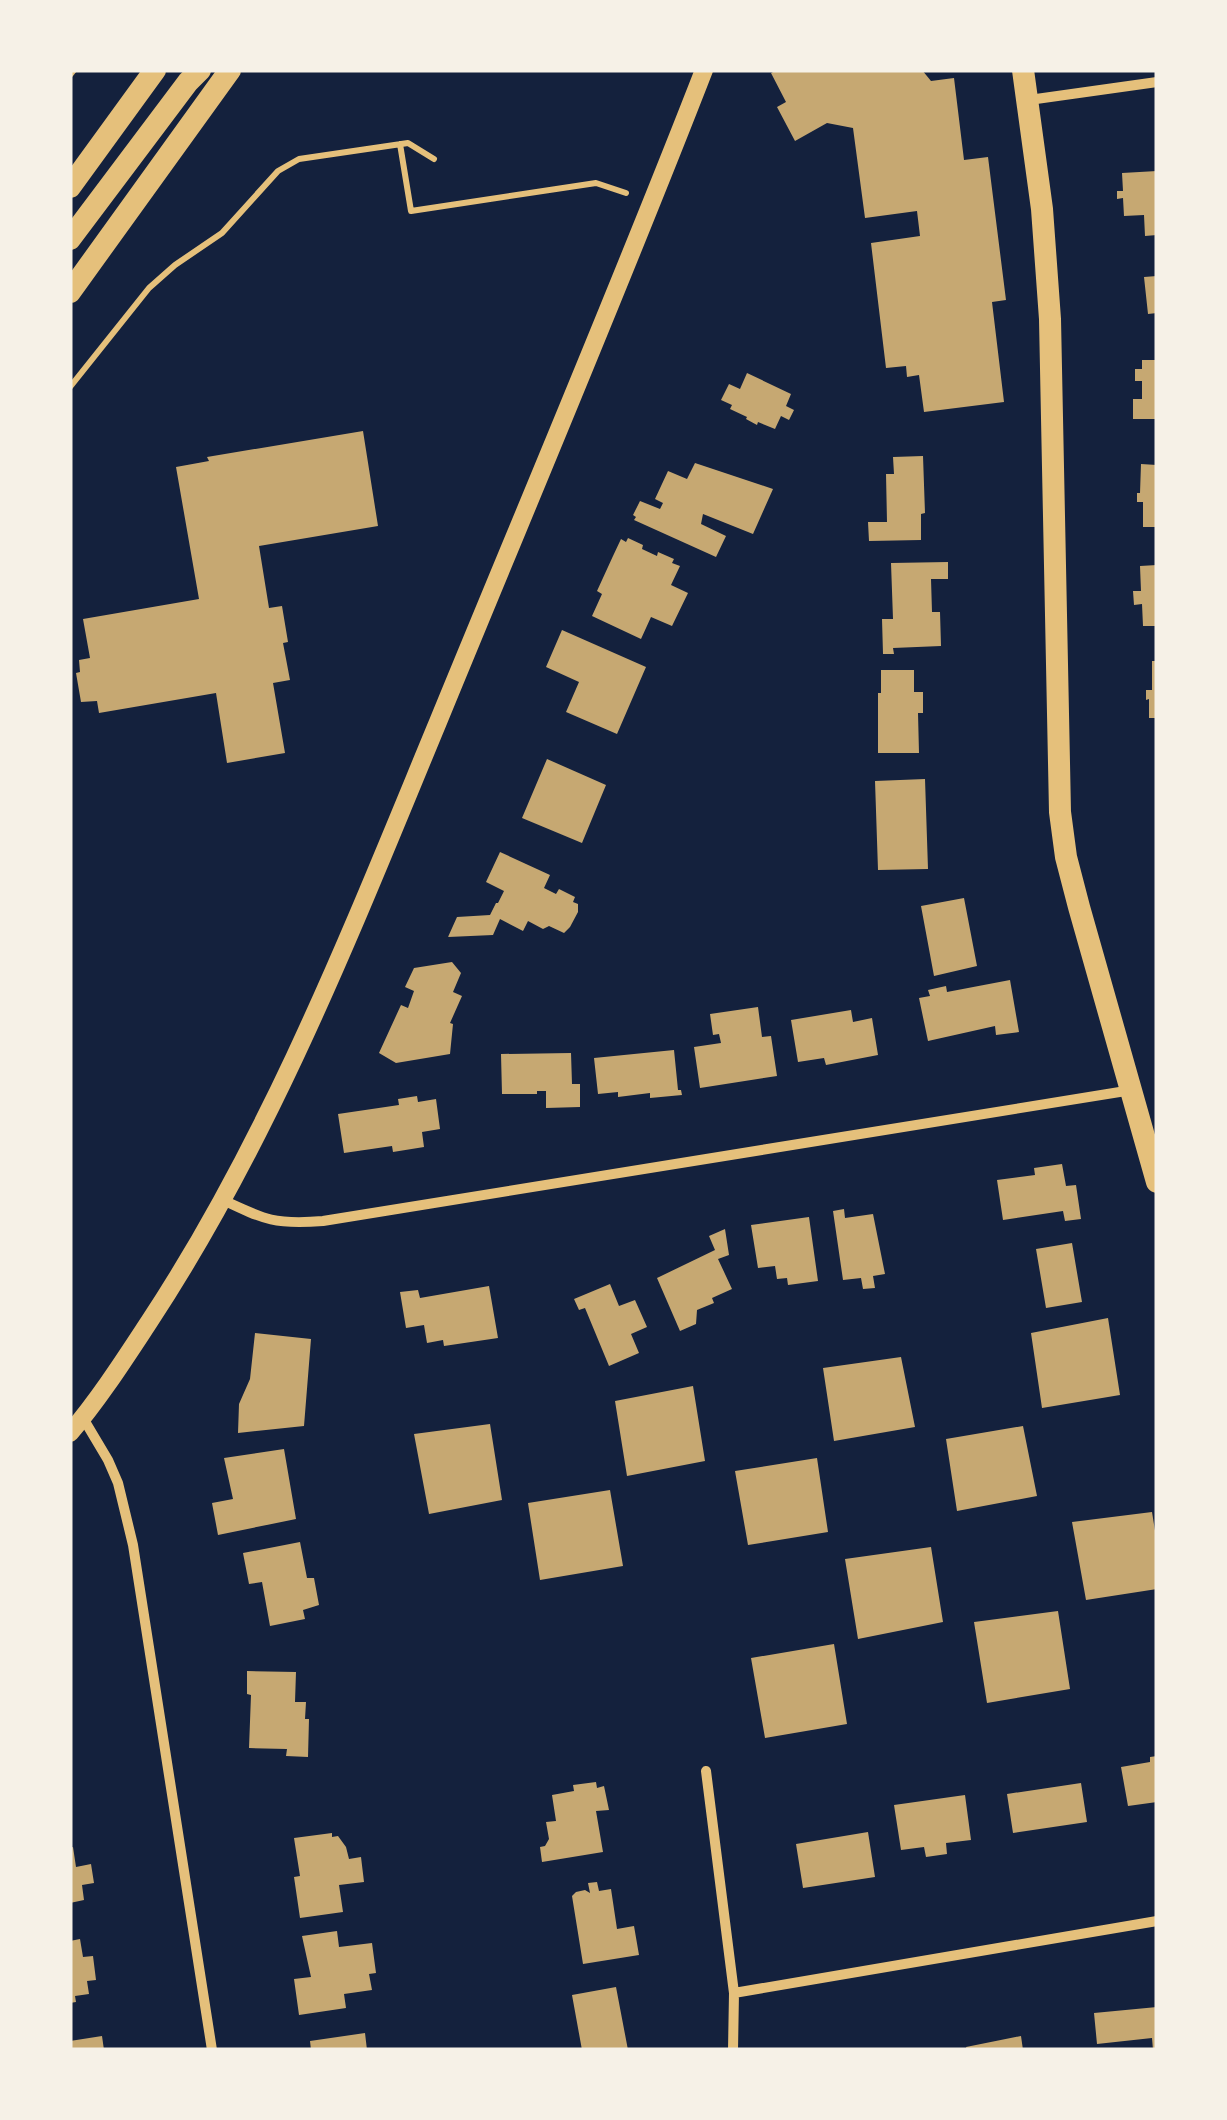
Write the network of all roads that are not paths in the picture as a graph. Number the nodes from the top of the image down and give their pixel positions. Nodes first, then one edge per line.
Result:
1 (155, 70) edge
2 (200, 70) edge
3 (230, 70) edge
4 (704, 70) edge
5 (1023, 70) edge
6 (1157, 82) edge
7 (1029, 100) junction
8 (70, 187) edge
9 (70, 239) edge
10 (70, 292) edge
11 (1132, 1090) junction
12 (1157, 1182) edge
13 (223, 1200) junction
14 (83, 1418) junction
15 (70, 1434) edge
16 (706, 1771) dead end
17 (1157, 1922) edge
18 (734, 1993) junction
19 (212, 2050) edge
20 (733, 2050) edge

1 - 8 main road
2 - 9 main road
3 - 10 main road
4 - 13 street
5 - 7 main road
6 - 7 street
7 - 11 main road
11 - 12 main road
11 - 13 street
13 - 14 street
14 - 15 street
14 - 19 street
16 - 18 street
17 - 18 street
18 - 20 street

